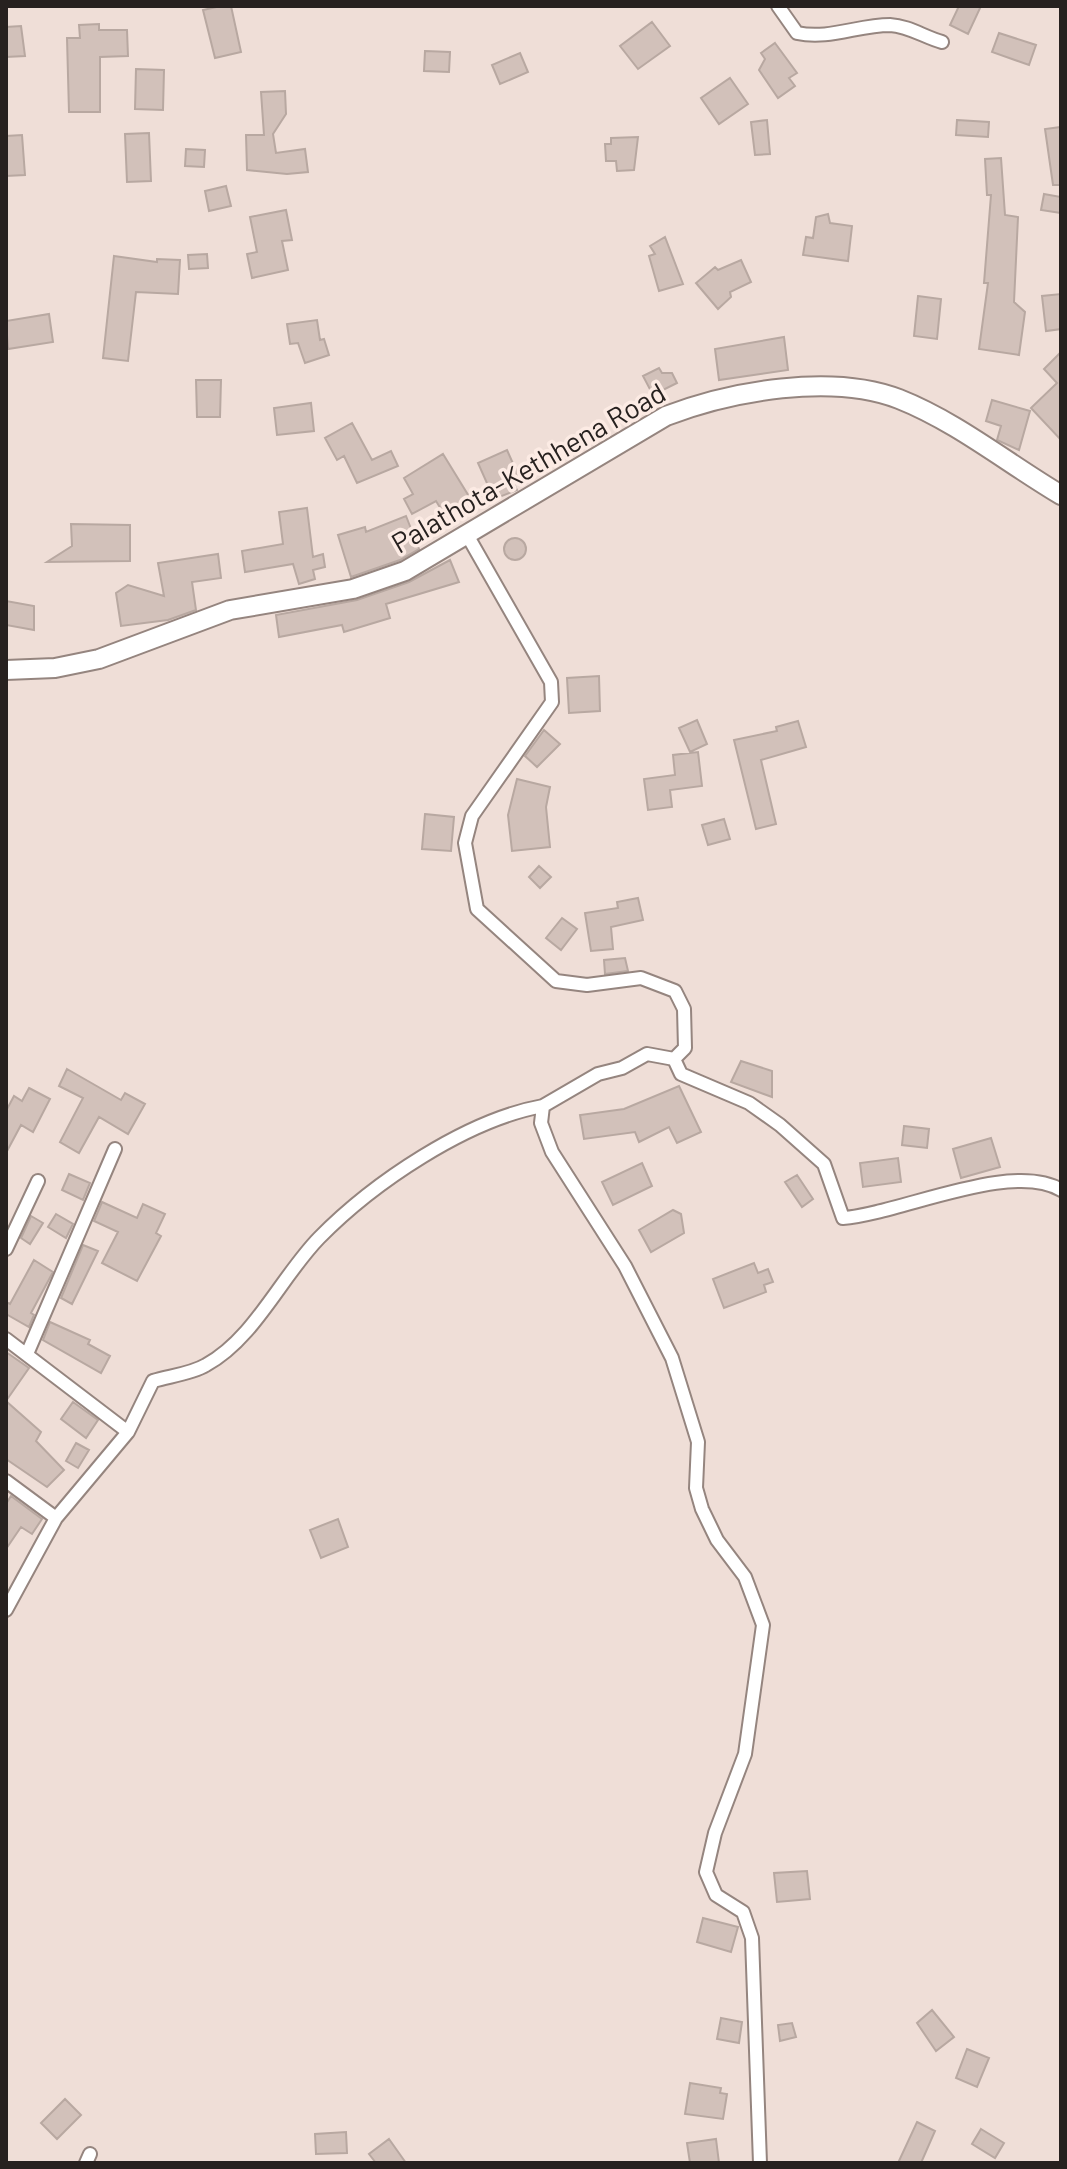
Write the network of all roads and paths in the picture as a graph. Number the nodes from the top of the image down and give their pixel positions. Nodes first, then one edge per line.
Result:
1 (778, 6) edge
2 (942, 42) dead end
3 (1061, 495) edge
4 (466, 533) junction
5 (6, 670) edge
6 (674, 1059) junction
7 (543, 1106) junction
8 (115, 1149) dead end
9 (38, 1181) dead end
10 (1061, 1190) edge
11 (6, 1249) edge
12 (6, 1339) edge
13 (27, 1354) junction
14 (128, 1432) junction
15 (6, 1481) edge
16 (56, 1518) junction
17 (6, 1610) edge
18 (760, 2163) edge

1 - 2 street
3 - 4 street, Palathota-Kethhena Road
4 - 5 street, Palathota-Kethhena Road
4 - 6 street
6 - 7 street
6 - 10 street
7 - 14 street
7 - 18 street
8 - 13 street
9 - 11 street
12 - 13 street
13 - 14 street
14 - 16 street
15 - 16 street
16 - 17 street

